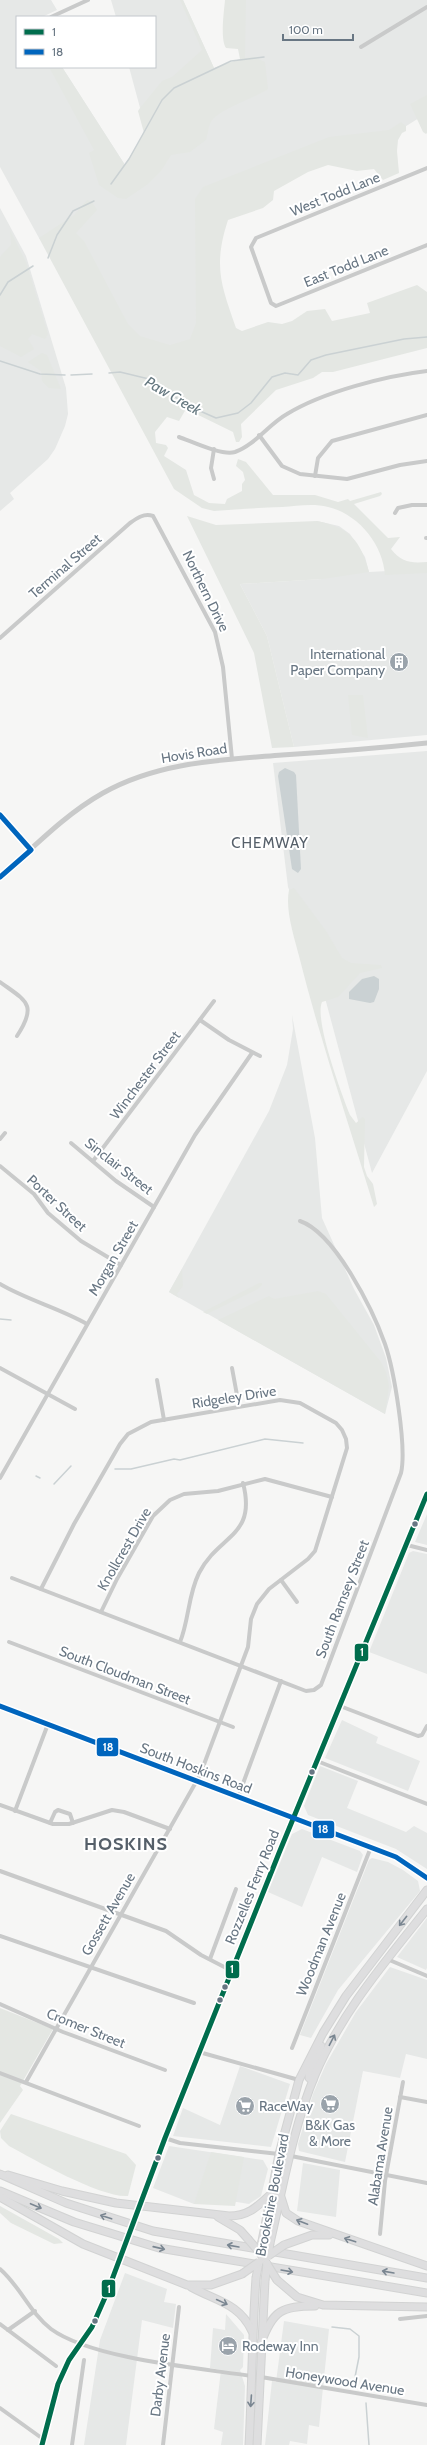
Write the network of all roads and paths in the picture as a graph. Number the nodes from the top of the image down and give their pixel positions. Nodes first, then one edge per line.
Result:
1 (88, 0) edge
2 (427, 7) edge
3 (52, 16) edge
4 (361, 47) dead end
5 (427, 168) edge
6 (427, 245) edge
7 (273, 306) joint
8 (427, 371) edge
9 (427, 414) edge
10 (259, 435) junction
11 (179, 438) dead end
12 (214, 449) junction
13 (427, 461) edge
14 (315, 476) junction
15 (214, 479) dead end
16 (427, 505) edge
17 (395, 513) dead end
18 (147, 515) joint
19 (0, 638) edge
20 (427, 743) edge
21 (232, 759) junction
22 (0, 815) edge
23 (31, 850) junction
24 (0, 877) edge
25 (0, 982) edge
26 (214, 1001) dead end
27 (200, 1020) junction
28 (17, 1036) dead end
29 (252, 1053) junction
30 (260, 1056) dead end
31 (5, 1133) dead end
32 (0, 1139) edge
33 (71, 1143) dead end
34 (92, 1161) junction
35 (0, 1166) edge
36 (154, 1207) junction
37 (301, 1222) dead end
38 (121, 1265) junction
39 (0, 1284) edge
40 (87, 1324) junction
41 (0, 1368) edge
42 (232, 1368) dead end
43 (157, 1380) dead end
44 (48, 1394) junction
45 (238, 1406) junction
46 (75, 1409) dead end
47 (164, 1420) junction
48 (0, 1478) edge
49 (243, 1484) junction
50 (427, 1494) edge
51 (332, 1497) junction
52 (407, 1545) junction
53 (427, 1550) edge
54 (12, 1578) dead end
55 (281, 1580) junction
56 (40, 1589) junction
57 (297, 1602) dead end
58 (101, 1612) junction
59 (9, 1642) dead end
60 (180, 1642) junction
61 (241, 1666) junction
62 (281, 1681) junction
63 (0, 1706) edge
64 (340, 1706) junction
65 (220, 1723) junction
66 (48, 1724) junction
67 (427, 1726) edge
68 (233, 1727) dead end
69 (317, 1761) junction
70 (197, 1781) junction
71 (238, 1797) junction
72 (427, 1804) edge
73 (0, 1805) edge
74 (15, 1811) junction
75 (293, 1817) junction
76 (50, 1823) junction
77 (73, 1823) junction
78 (170, 1829) junction
79 (371, 1847) junction
80 (0, 1871) edge
81 (427, 1878) edge
82 (236, 1889) dead end
83 (427, 1890) edge
84 (427, 1909) edge
85 (121, 1915) junction
86 (0, 1936) edge
87 (210, 1959) junction
88 (387, 1959) junction
89 (90, 1967) junction
90 (232, 1971) junction
91 (427, 1976) edge
92 (194, 2003) dead end
93 (0, 2004) edge
94 (328, 2025) junction
95 (56, 2028) junction
96 (292, 2048) dead end
97 (199, 2052) junction
98 (165, 2070) dead end
99 (0, 2073) edge
100 (300, 2080) junction
101 (313, 2080) junction
102 (26, 2082) junction
103 (403, 2082) dead end
104 (400, 2097) junction
105 (427, 2102) edge
106 (139, 2126) dead end
107 (165, 2138) junction
108 (279, 2154) junction
109 (291, 2156) junction
110 (0, 2174) edge
111 (386, 2174) junction
112 (427, 2183) edge
113 (0, 2191) edge
114 (270, 2195) junction
115 (0, 2197) edge
116 (280, 2197) junction
117 (214, 2215) junction
118 (380, 2234) dead end
119 (335, 2236) junction
120 (264, 2259) junction
121 (427, 2266) edge
122 (0, 2269) edge
123 (427, 2278) edge
124 (187, 2285) junction
125 (427, 2293) edge
126 (324, 2305) junction
127 (179, 2306) dead end
128 (427, 2308) edge
129 (35, 2311) junction
130 (427, 2316) edge
131 (400, 2319) dead end
132 (0, 2324) edge
133 (8, 2330) junction
134 (252, 2332) junction
135 (261, 2343) junction
136 (79, 2344) junction
137 (84, 2360) dead end
138 (172, 2364) junction
139 (56, 2366) dead end
140 (251, 2376) junction
141 (261, 2377) junction
142 (427, 2405) edge
143 (0, 2408) edge
144 (43, 2442) edge
145 (72, 2445) edge
146 (163, 2445) edge
147 (249, 2445) edge
148 (257, 2445) edge

1 - 3 street
2 - 4 street
5 - 7 street, West Todd Lane
6 - 7 street, East Todd Lane
8 - 10 street
9 - 14 street
10 - 12 street
10 - 14 street
11 - 12 street
12 - 15 street
13 - 14 street
16 - 17 street
18 - 19 street, Terminal Street
18 - 21 street, Northern Drive
20 - 21 street, Hovis Road
21 - 23 street, Hovis Road
22 - 23 street
23 - 24 street, Hovis Road
25 - 28 street
26 - 27 street, Winchester Street
27 - 29 street
27 - 34 street, Winchester Street
29 - 30 street
29 - 36 street, Morgan Street
31 - 32 street
33 - 34 street, Sinclair Street
34 - 36 street, Sinclair Street
35 - 38 street, Porter Street
36 - 38 street, Morgan Street
37 - 62 street, South Ramsey Street
38 - 40 street, Morgan Street
39 - 40 street
40 - 44 street, Morgan Street
41 - 44 street
42 - 45 street
43 - 47 street
44 - 46 street
44 - 48 street, Morgan Street
45 - 47 street, Ridgeley Drive
45 - 51 street, Ridgeley Drive
47 - 56 street, Ridgeley Drive
49 - 51 street, Knollcrest Drive
49 - 58 street, Knollcrest Drive
49 - 60 street
50 - 52 street, Rozzelles Ferry Road
51 - 55 street, Ridgeley Drive
52 - 53 street
52 - 64 street, Rozzelles Ferry Road
54 - 56 street, South Ramsey Street
55 - 57 street
55 - 61 street, Ridgeley Drive
56 - 58 street, South Ramsey Street
58 - 60 street, South Ramsey Street
59 - 65 street, South Cloudman Street
60 - 61 street, South Ramsey Street
61 - 62 street, South Ramsey Street
61 - 65 street, Gossett Avenue
62 - 71 street
63 - 66 street, South Hoskins Road
64 - 67 street
64 - 69 street, Rozzelles Ferry Road
65 - 68 street, South Cloudman Street
65 - 70 street, Gossett Avenue
66 - 70 street, South Hoskins Road
66 - 74 street
69 - 72 street
69 - 75 street, Rozzelles Ferry Road
70 - 71 street, South Hoskins Road
70 - 78 street, Gossett Avenue
71 - 75 street, South Hoskins Road
73 - 74 street
74 - 76 street
75 - 79 street, South Hoskins Road
75 - 90 street, Rozzelles Ferry Road
76 - 77 street
76 - 77 street
77 - 78 street
78 - 85 street, Gossett Avenue
79 - 81 street, South Hoskins Road
79 - 96 street, Woodman Avenue
80 - 85 street
82 - 87 street
83 -> 94 highway, Brookshire Boulevard
84 - 88 highway, Brookshire Boulevard
85 - 87 street
85 - 89 street, Gossett Avenue
86 - 89 street
87 - 90 street
88 - 91 street
101 -> 88 highway, Brookshire Boulevard
89 - 92 street
89 - 95 street, Gossett Avenue
90 - 97 street, Rozzelles Ferry Road
93 - 95 street, Cromer Street
94 - 100 highway, Brookshire Boulevard
94 - 101 highway
95 - 98 street, Cromer Street
95 - 102 street, Gossett Avenue
97 - 100 street
97 - 107 street, Rozzelles Ferry Road
99 - 102 street
100 - 108 highway, Brookshire Boulevard
101 - 109 highway, Brookshire Boulevard
102 - 106 street
103 - 104 street, Alabama Avenue
104 - 105 street
104 - 111 street, Alabama Avenue
107 - 108 street
107 - 136 street, Rozzelles Ferry Road, bridge
108 - 114 highway, Brookshire Boulevard
109 - 111 street
109 - 116 highway, Brookshire Boulevard
110 - 117 highway
123 -> 110 highway
111 - 112 street
111 - 118 street, Alabama Avenue
113 -> 125 highway
114 - 117 highway
114 - 120 highway, Brookshire Boulevard, bridge
115 - 124 highway
119 -> 116 highway
116 - 120 highway, Brookshire Boulevard, bridge
117 - 120 highway, bridge
119 - 120 highway, bridge
121 -> 119 highway
120 - 124 highway, bridge
120 - 126 highway, bridge
120 - 134 highway, Brookshire Boulevard, bridge
120 - 135 highway, Brookshire Boulevard, bridge
122 - 129 street
124 -> 134 highway
126 - 128 highway
126 - 135 highway
127 - 138 street, Darby Avenue
129 - 133 street
129 - 136 street
130 - 131 street
132 - 133 street
133 - 139 street
134 - 140 highway, Brookshire Boulevard
135 - 141 highway, Brookshire Boulevard
136 - 138 street
136 - 144 street, Rozzelles Ferry Road
137 - 145 street
138 - 140 street
138 - 146 street, Darby Avenue
140 -> 147 highway, Brookshire Boulevard
141 - 142 street, Honeywood Avenue
141 - 148 highway, Brookshire Boulevard
143 - 144 street

